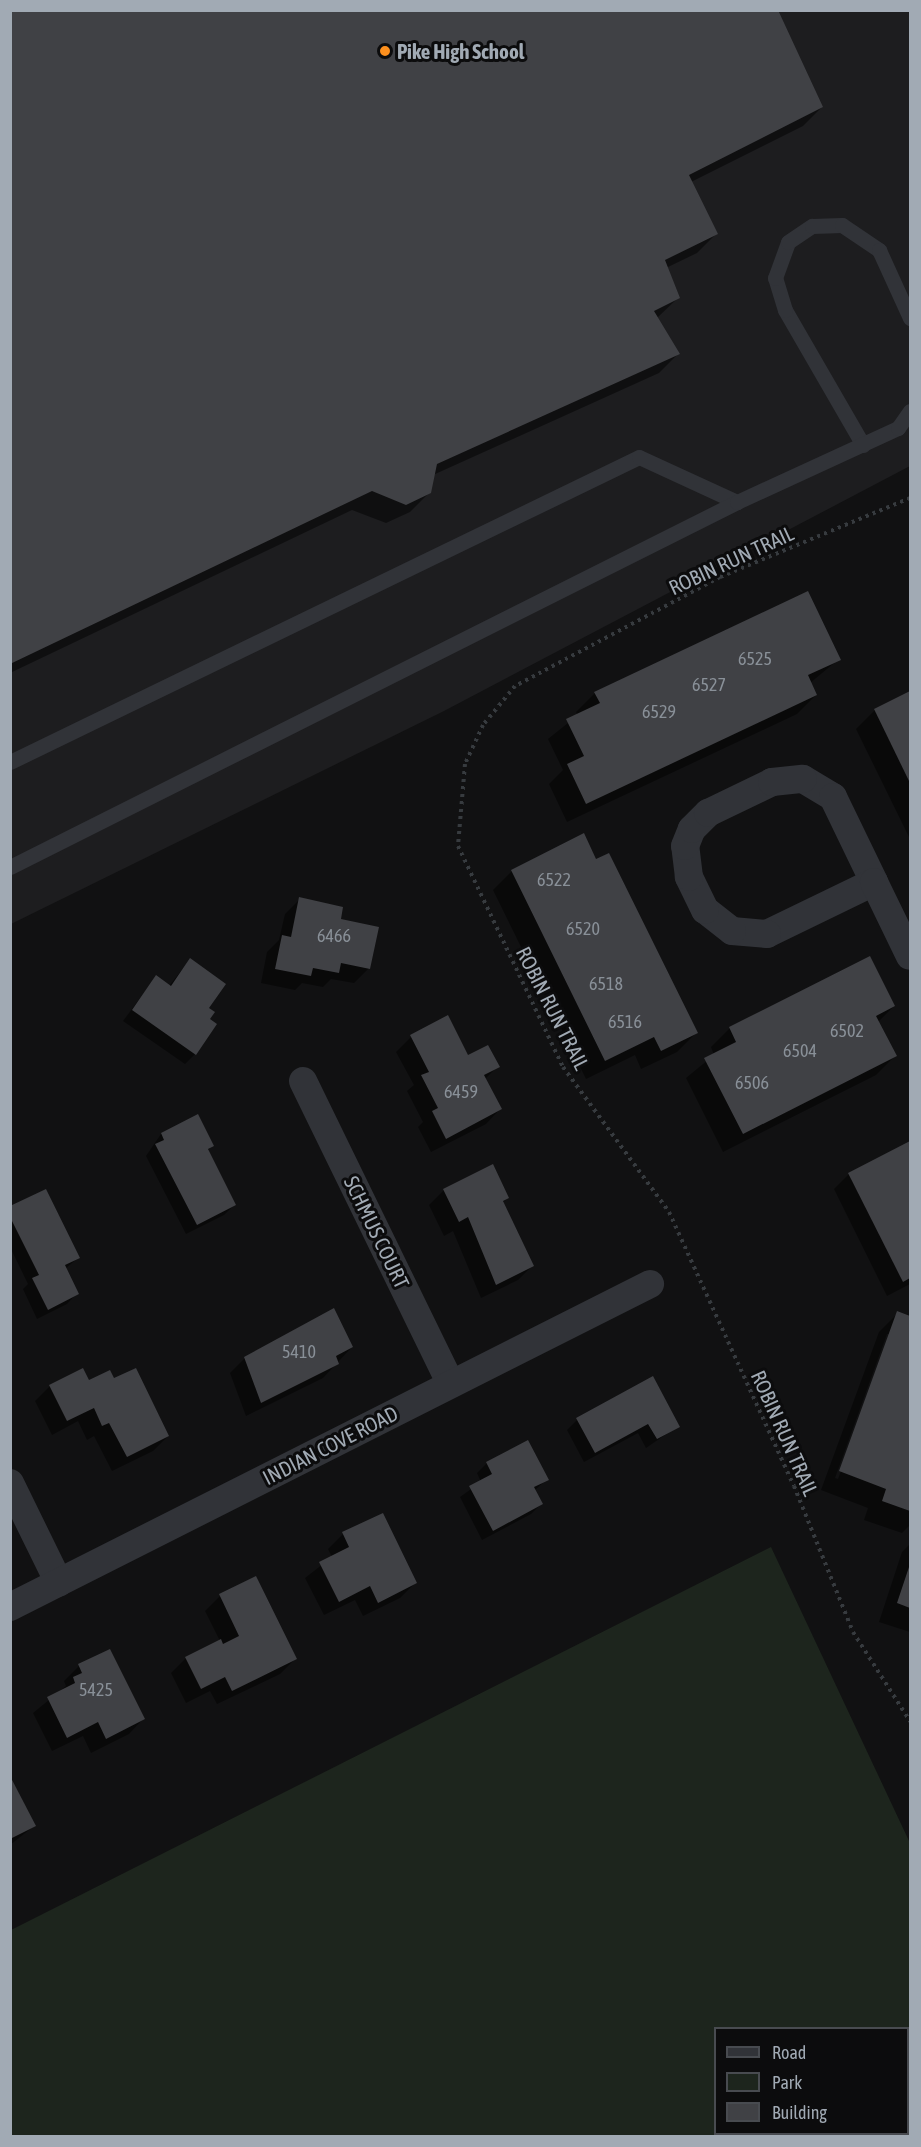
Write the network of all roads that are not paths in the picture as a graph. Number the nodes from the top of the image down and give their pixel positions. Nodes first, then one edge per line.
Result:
1 (910, 318) edge
2 (910, 411) edge
3 (863, 445) junction
4 (737, 502) junction
5 (10, 762) edge
6 (10, 867) edge
7 (874, 882) junction
8 (910, 956) edge
9 (303, 1081) dead end
10 (650, 1284) dead end
11 (451, 1384) junction
12 (10, 1483) edge
13 (59, 1583) junction
14 (10, 1607) edge

1 - 3 lane
2 - 3 lane
3 - 4 lane
4 - 5 lane
4 - 6 lane
7 - 7 street
7 - 8 street
9 - 11 street, SCHMUS COURT
10 - 11 street, INDIAN COVE ROAD
11 - 13 street, INDIAN COVE ROAD
12 - 13 street
13 - 14 street, INDIAN COVE ROAD

